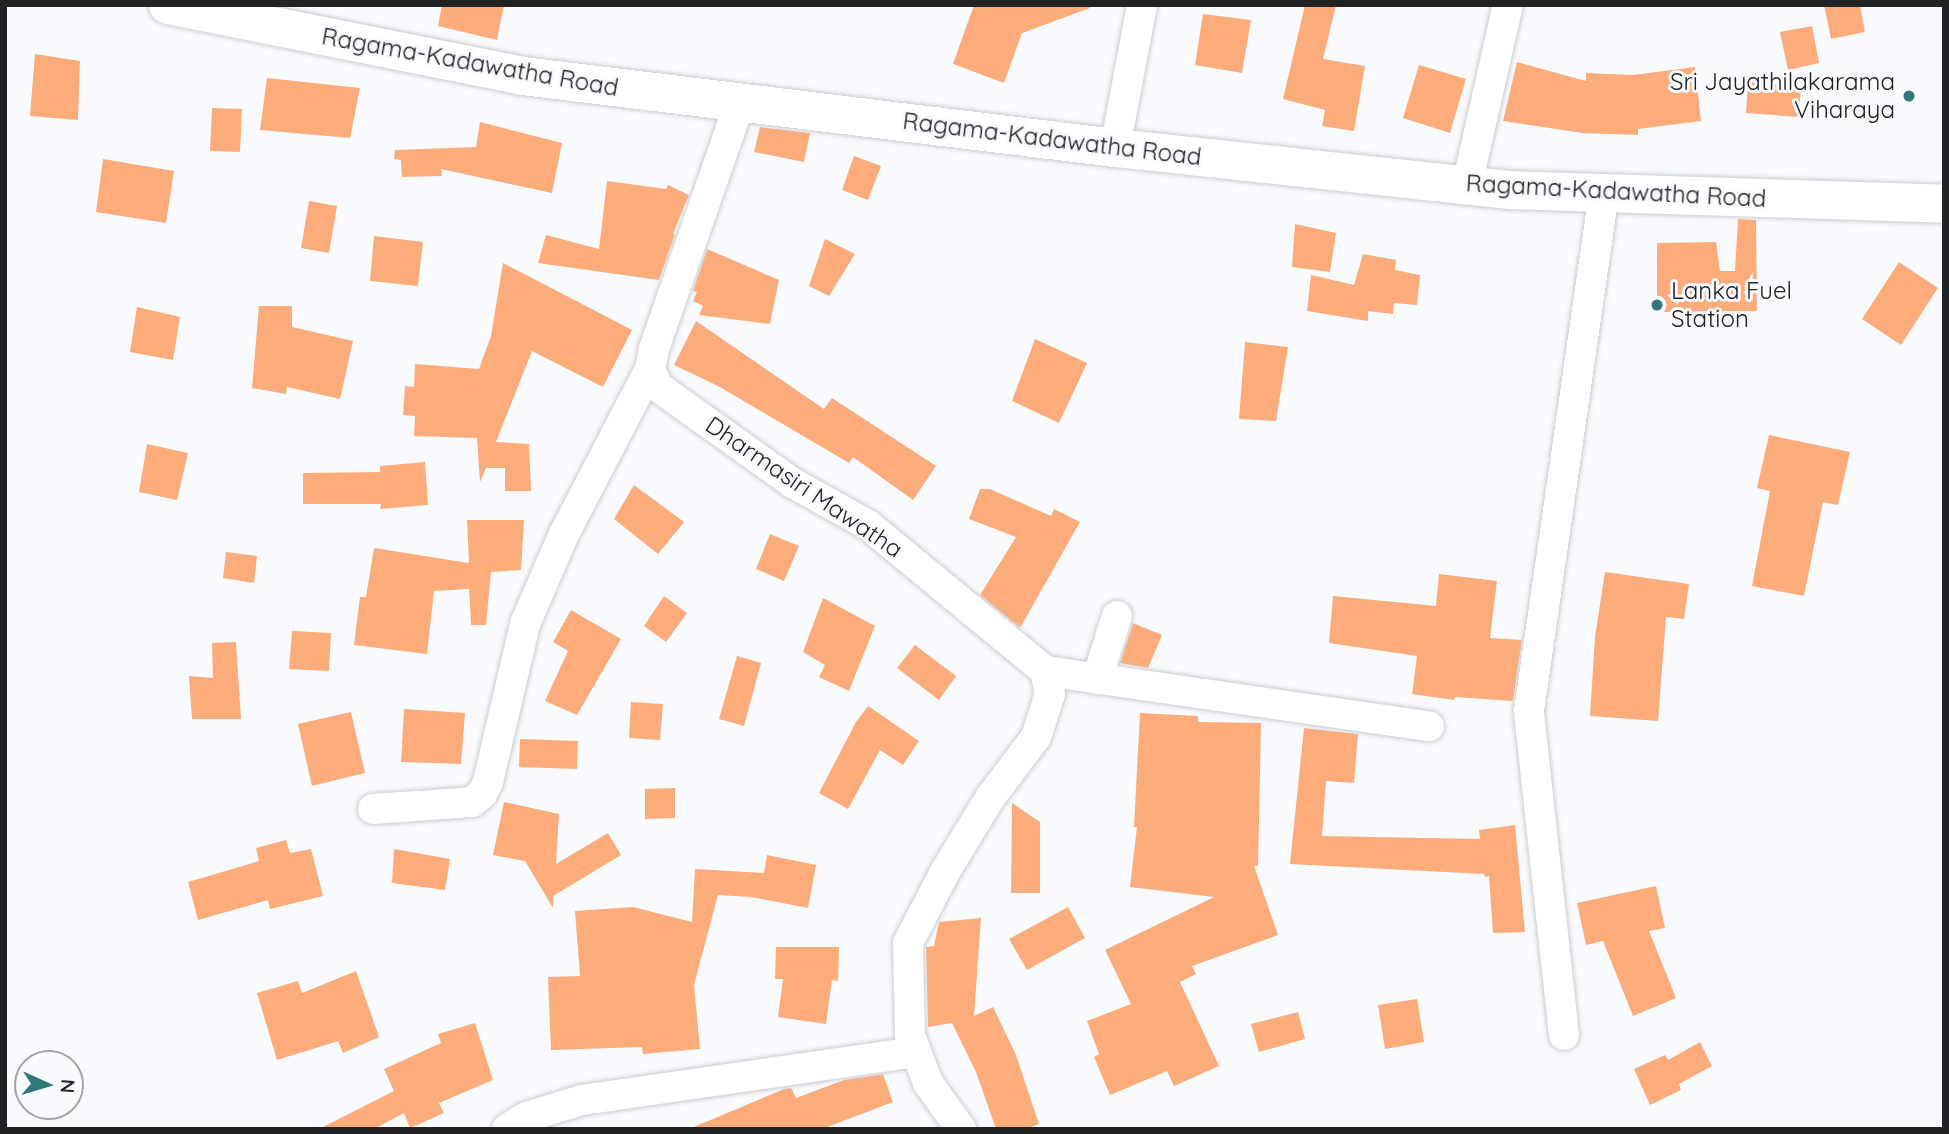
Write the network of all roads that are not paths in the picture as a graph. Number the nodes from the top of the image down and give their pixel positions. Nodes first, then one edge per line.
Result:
1 (168, 5) edge
2 (1142, 5) edge
3 (1508, 5) edge
4 (221, 11) edge
5 (740, 102) junction
6 (1115, 148) junction
7 (1467, 186) junction
8 (1604, 193) junction
9 (1944, 204) edge
10 (650, 369) junction
11 (1117, 616) dead end
12 (1045, 671) junction
13 (1097, 679) junction
14 (1429, 726) dead end
15 (373, 809) dead end
16 (1564, 1035) dead end
17 (916, 1052) junction
18 (507, 1129) edge
19 (961, 1129) edge

1 - 4 main road, Ragama-Kadawatha Road
2 - 6 street
3 - 7 street
4 - 5 main road, Ragama-Kadawatha Road
5 - 6 main road, Ragama-Kadawatha Road
5 - 10 street
6 - 7 main road, Ragama-Kadawatha Road
7 - 8 main road, Ragama-Kadawatha Road
8 - 9 main road, Ragama-Kadawatha Road
8 - 16 street
10 - 12 street, Dharmasiri Mawatha
10 - 15 street
11 - 13 street
12 - 13 street
12 - 17 street
13 - 14 street
17 - 18 street
17 - 19 street

